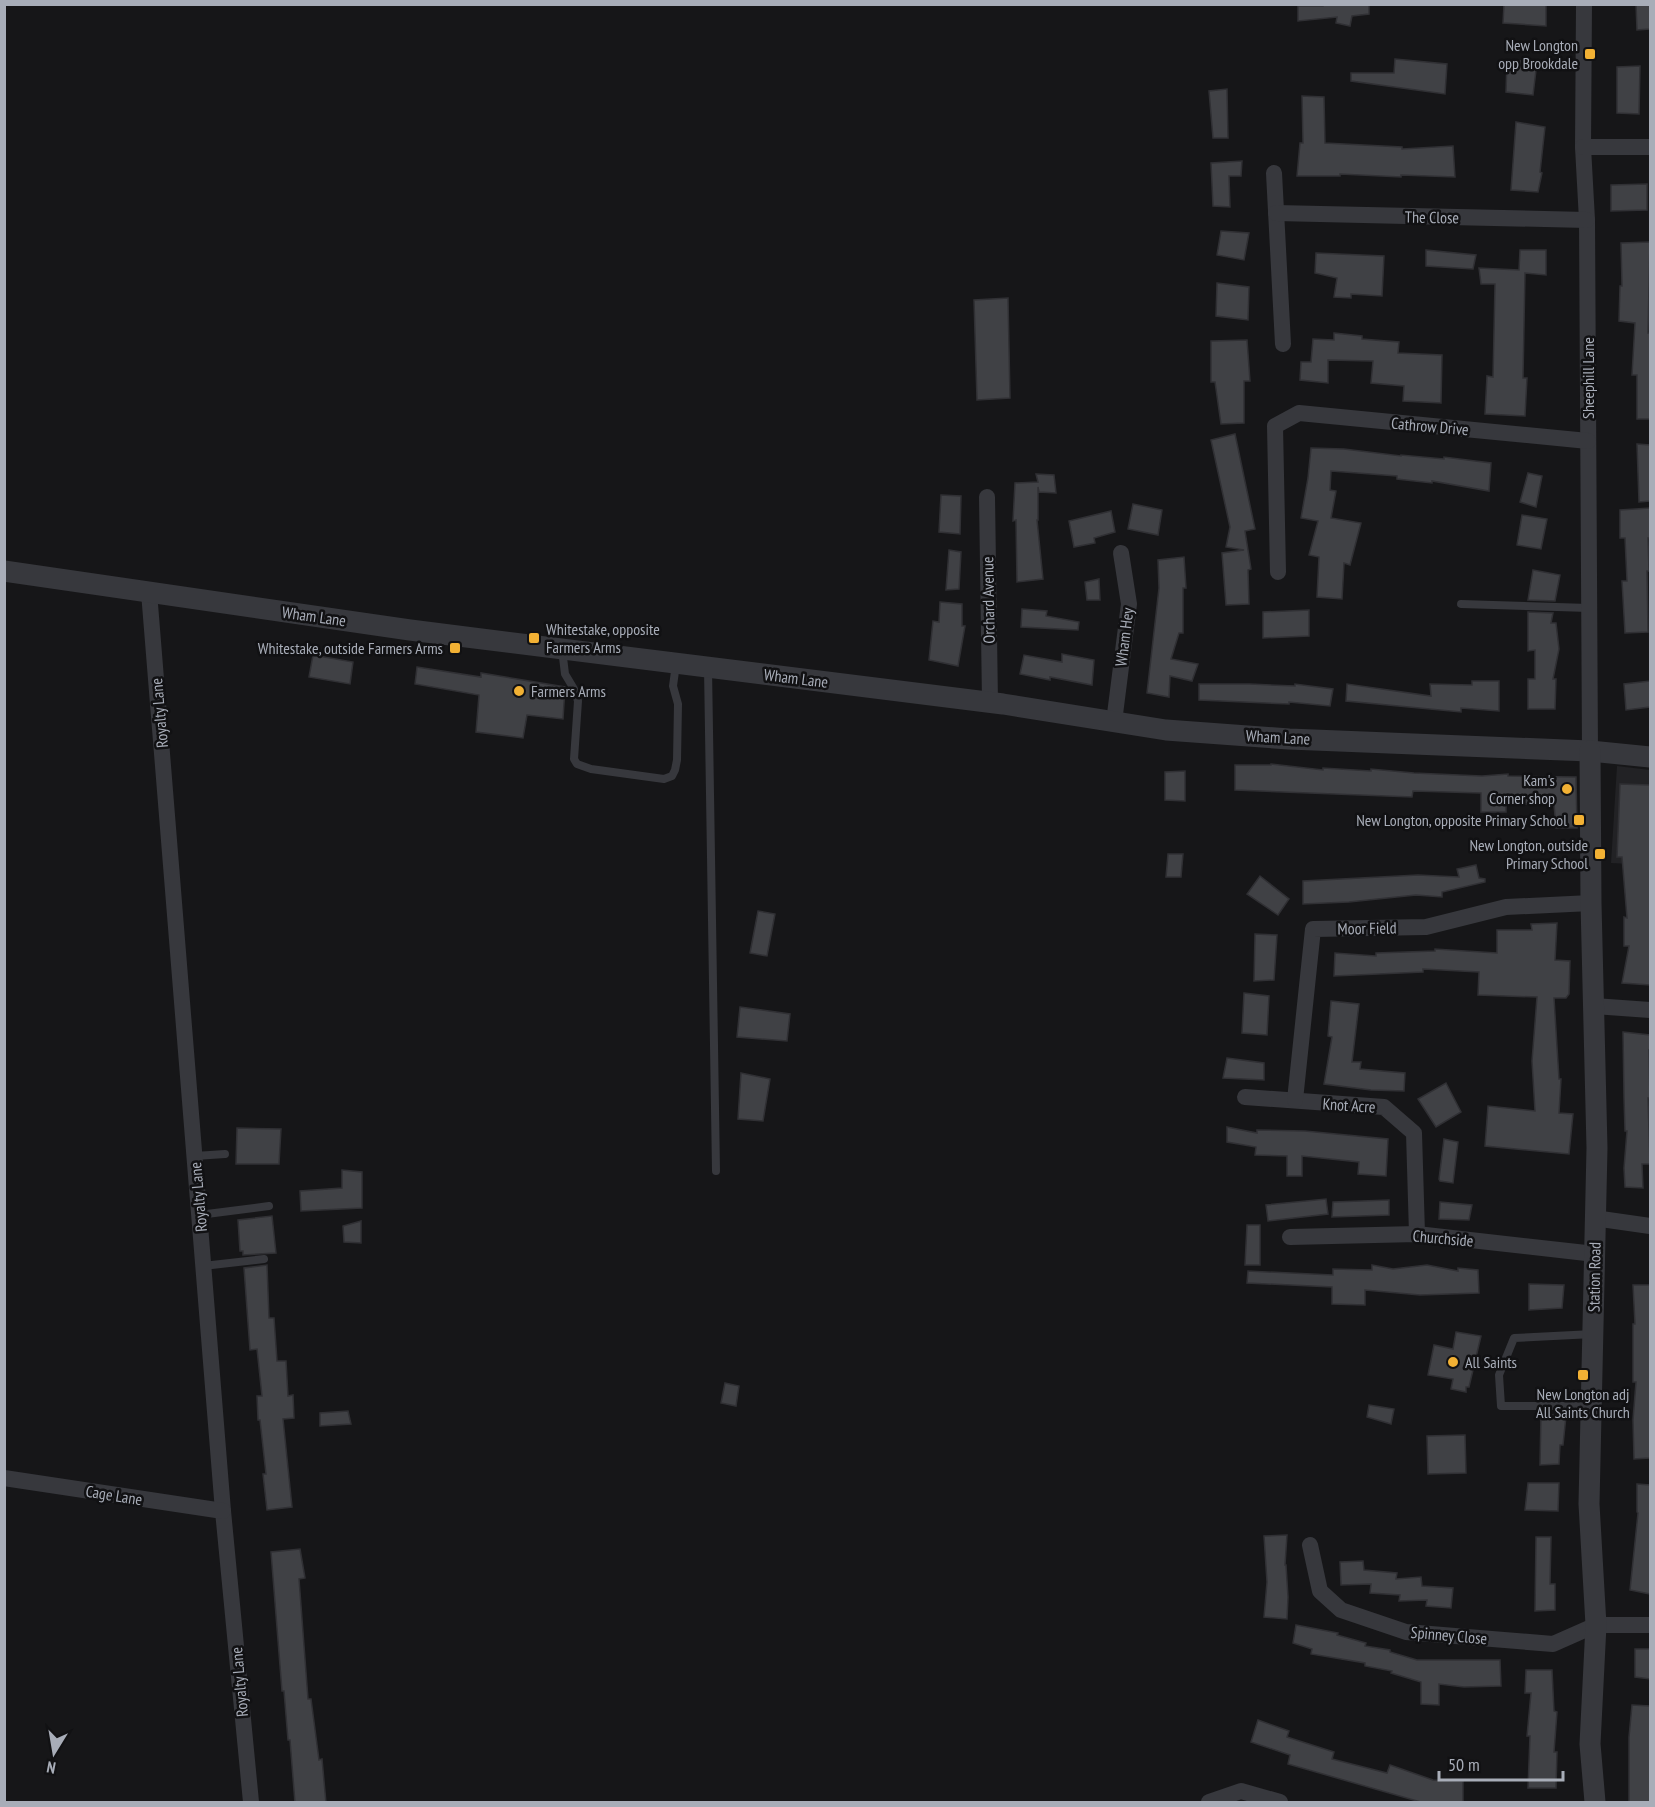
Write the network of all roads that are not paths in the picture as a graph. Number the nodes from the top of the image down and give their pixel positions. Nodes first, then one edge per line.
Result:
1 (1584, 4) edge
2 (1583, 147) junction
3 (1650, 147) edge
4 (1274, 173) dead end
5 (1276, 213) junction
6 (1587, 220) junction
7 (1283, 344) dead end
8 (1588, 441) junction
9 (987, 497) dead end
10 (1121, 553) dead end
11 (4, 571) edge
12 (1278, 572) dead end
13 (149, 592) junction
14 (1461, 604) dead end
15 (1588, 608) junction
16 (562, 648) junction
17 (676, 664) junction
18 (708, 668) junction
19 (990, 702) junction
20 (1114, 722) junction
21 (1590, 751) junction
22 (1650, 757) edge
23 (1591, 903) junction
24 (1594, 1006) junction
25 (1650, 1010) edge
26 (1245, 1097) dead end
27 (1295, 1100) junction
28 (225, 1154) dead end
29 (195, 1156) junction
30 (716, 1170) dead end
31 (268, 1206) dead end
32 (199, 1215) junction
33 (1594, 1218) junction
34 (1650, 1226) edge
35 (1417, 1234) junction
36 (1290, 1237) dead end
37 (1595, 1254) junction
38 (264, 1259) dead end
39 (203, 1266) junction
40 (1593, 1334) junction
41 (1591, 1406) junction
42 (4, 1478) edge
43 (223, 1511) junction
44 (1310, 1545) dead end
45 (1596, 1625) junction
46 (1650, 1625) edge
47 (251, 1803) edge
48 (1209, 1803) edge
49 (1280, 1803) edge
50 (1595, 1803) edge

1 - 2 street, Sheephill Lane
2 - 3 street
2 - 6 street, Sheephill Lane
4 - 5 street
5 - 6 street, The Close
5 - 7 street
6 - 8 street, Sheephill Lane
8 - 12 street, Cathrow Drive
8 - 15 street, Sheephill Lane
9 - 19 street, Orchard Avenue
10 - 20 street, Wham Hey
11 - 13 street, Wham Lane
13 - 16 street, Wham Lane
13 - 29 street, Royalty Lane
14 - 15 lane
15 - 21 street, Sheephill Lane
16 - 17 street, Wham Lane
16 - 17 lane
17 - 18 street, Wham Lane
18 - 19 street, Wham Lane
18 - 30 lane
19 - 20 street, Wham Lane
20 - 21 street, Wham Lane
21 - 22 street, Wham Lane
21 - 23 street, Station Road
23 - 24 street, Station Road
23 - 27 street, Moor Field
24 - 25 street
24 - 33 street, Station Road
26 - 27 street, Knot Acre
27 - 35 street, Knot Acre
28 - 29 lane
29 - 32 street, Royalty Lane
31 - 32 lane
32 - 39 street, Royalty Lane
33 - 34 street
33 - 37 street, Station Road
35 - 36 street, Churchside
35 - 37 street, Churchside
37 - 40 street, Station Road
38 - 39 lane
39 - 43 street, Royalty Lane
40 - 41 street, Station Road
40 - 41 lane
41 - 45 street, Station Road
42 - 43 street, Cage Lane
43 - 47 street, Royalty Lane
44 - 45 street, Spinney Close
45 - 46 street
45 - 50 street, Station Road
48 - 49 street

